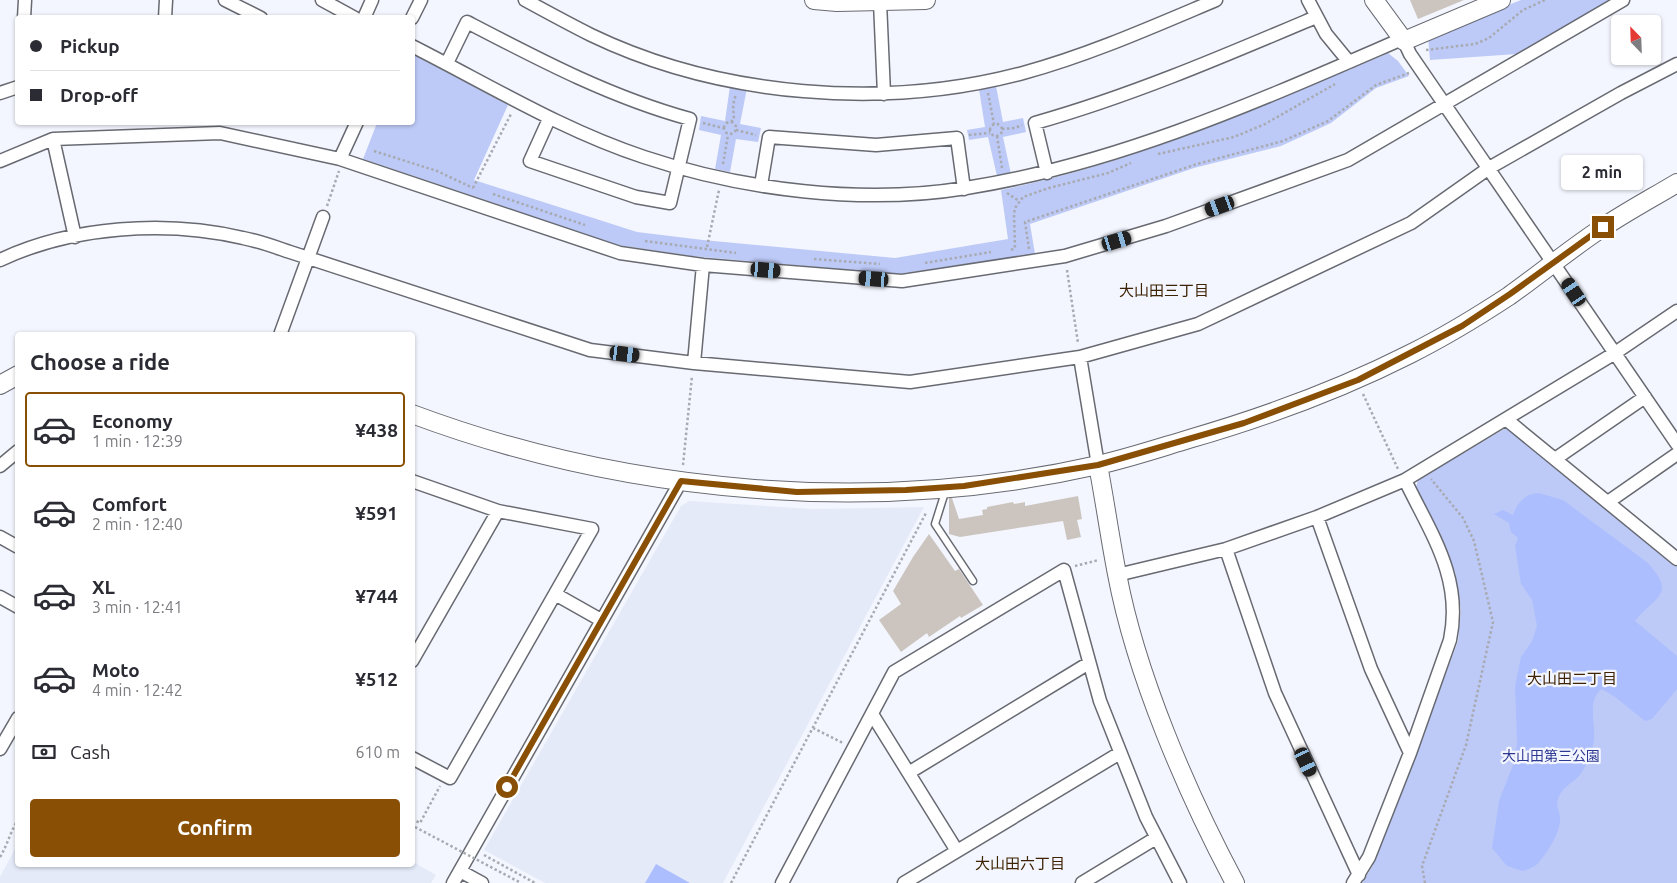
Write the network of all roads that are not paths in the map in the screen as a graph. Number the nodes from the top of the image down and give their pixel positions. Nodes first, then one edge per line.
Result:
1 (25, 0) edge
2 (166, 0) edge
3 (225, 0) edge
4 (322, 0) edge
5 (372, 0) edge
6 (421, 0) edge
7 (525, 0) edge
8 (814, 0) edge
9 (926, 0) edge
10 (1216, 0) edge
11 (1308, 0) edge
12 (1374, 0) edge
13 (1501, 0) edge
14 (1623, 0) edge
15 (880, 2) junction
16 (24, 15) edge
17 (165, 15) edge
18 (255, 15) edge
19 (350, 15) edge
20 (365, 15) edge
21 (414, 15) edge
22 (1316, 17) junction
23 (1403, 40) junction
24 (415, 47) edge
25 (1349, 62) junction
26 (447, 63) junction
27 (1677, 64) edge
28 (15, 88) edge
29 (0, 93) edge
30 (884, 94) junction
31 (1446, 104) junction
32 (549, 119) junction
33 (356, 125) edge
34 (53, 139) junction
35 (342, 160) junction
36 (0, 161) edge
37 (679, 168) junction
38 (1489, 168) junction
39 (1047, 173) junction
40 (1677, 183) edge
41 (761, 185) junction
42 (964, 189) junction
43 (323, 217) road end
44 (75, 237) junction
45 (308, 258) junction
46 (0, 260) edge
47 (1553, 262) junction
48 (703, 265) junction
49 (1677, 310) edge
50 (281, 332) edge
51 (1615, 353) junction
52 (1080, 357) junction
53 (694, 362) junction
54 (15, 377) edge
55 (0, 385) edge
56 (1645, 397) junction
57 (415, 415) edge
58 (1506, 420) junction
59 (1677, 444) edge
60 (15, 454) edge
61 (1677, 454) edge
62 (1555, 459) junction
63 (1098, 465) junction
64 (0, 466) edge
65 (1404, 480) junction
66 (681, 481) junction
67 (415, 482) edge
68 (947, 488) junction
69 (1608, 502) junction
70 (498, 512) junction
71 (1317, 518) junction
72 (1, 539) edge
73 (15, 545) edge
74 (1226, 550) junction
75 (1677, 559) edge
76 (1117, 575) junction
77 (974, 581) dead end
78 (555, 594) junction
79 (0, 598) edge
80 (15, 606) edge
81 (601, 620) junction
82 (415, 656) edge
83 (1089, 663) junction
84 (872, 714) junction
85 (15, 723) edge
86 (0, 748) edge
87 (1120, 753) junction
88 (1410, 753) junction
89 (415, 760) edge
90 (910, 772) junction
91 (1156, 838) junction
92 (957, 850) junction
93 (460, 871) junction
94 (1356, 879) edge
95 (453, 883) edge
96 (482, 883) edge
97 (782, 883) edge
98 (904, 883) edge
99 (1082, 883) edge
100 (1180, 883) edge
101 (1235, 883) edge

1 - 16 street
2 - 17 street
3 - 18 street
4 - 19 street
5 - 20 street
6 - 21 street
7 - 30 street
8 - 15 street
9 - 15 street
10 - 30 street
11 - 22 street
12 - 23 street
13 - 23 street
14 - 31 street
15 - 30 street
22 - 25 street
22 - 39 street
23 - 25 street
23 - 31 street
24 - 26 street
25 - 39 street
26 - 32 street
26 - 37 street
27 - 38 street
28 - 29 street
31 - 38 street
31 - 48 street
32 - 37 street
32 - 37 street
33 - 35 street
34 - 35 street
34 - 36 street
34 - 44 street
35 - 48 street
37 - 41 street
38 - 47 street
38 - 52 street
39 - 42 street
40 - 47 street
41 - 42 street
41 - 42 street
43 - 45 street
44 - 45 street
44 - 46 street
45 - 50 street
45 - 53 street
47 - 51 street
47 - 63 street
48 - 53 street
49 - 51 street
51 - 56 street
51 - 58 street
52 - 53 street
52 - 63 street
54 - 55 street
56 - 59 street
56 - 62 street
57 - 66 street
58 - 62 street
58 - 65 street
60 - 64 street
61 - 69 street
62 - 69 street
63 - 68 street
63 - 76 street
65 - 71 street
65 - 88 street
66 - 68 street
66 - 81 street
67 - 70 street
68 - 77 lane
69 - 75 street
70 - 78 street
70 - 82 street
71 - 74 street
71 - 88 street
72 - 73 street
74 - 76 street
74 - 94 street
76 - 101 street
78 - 81 street
78 - 89 street
79 - 80 street
81 - 93 street
83 - 84 street
83 - 87 street
83 - 90 street
84 - 90 street
84 - 97 street
85 - 86 street
87 - 91 street
87 - 92 street
88 - 94 street
90 - 92 street
91 - 99 street
91 - 100 street
92 - 98 street
93 - 95 street
93 - 96 street

